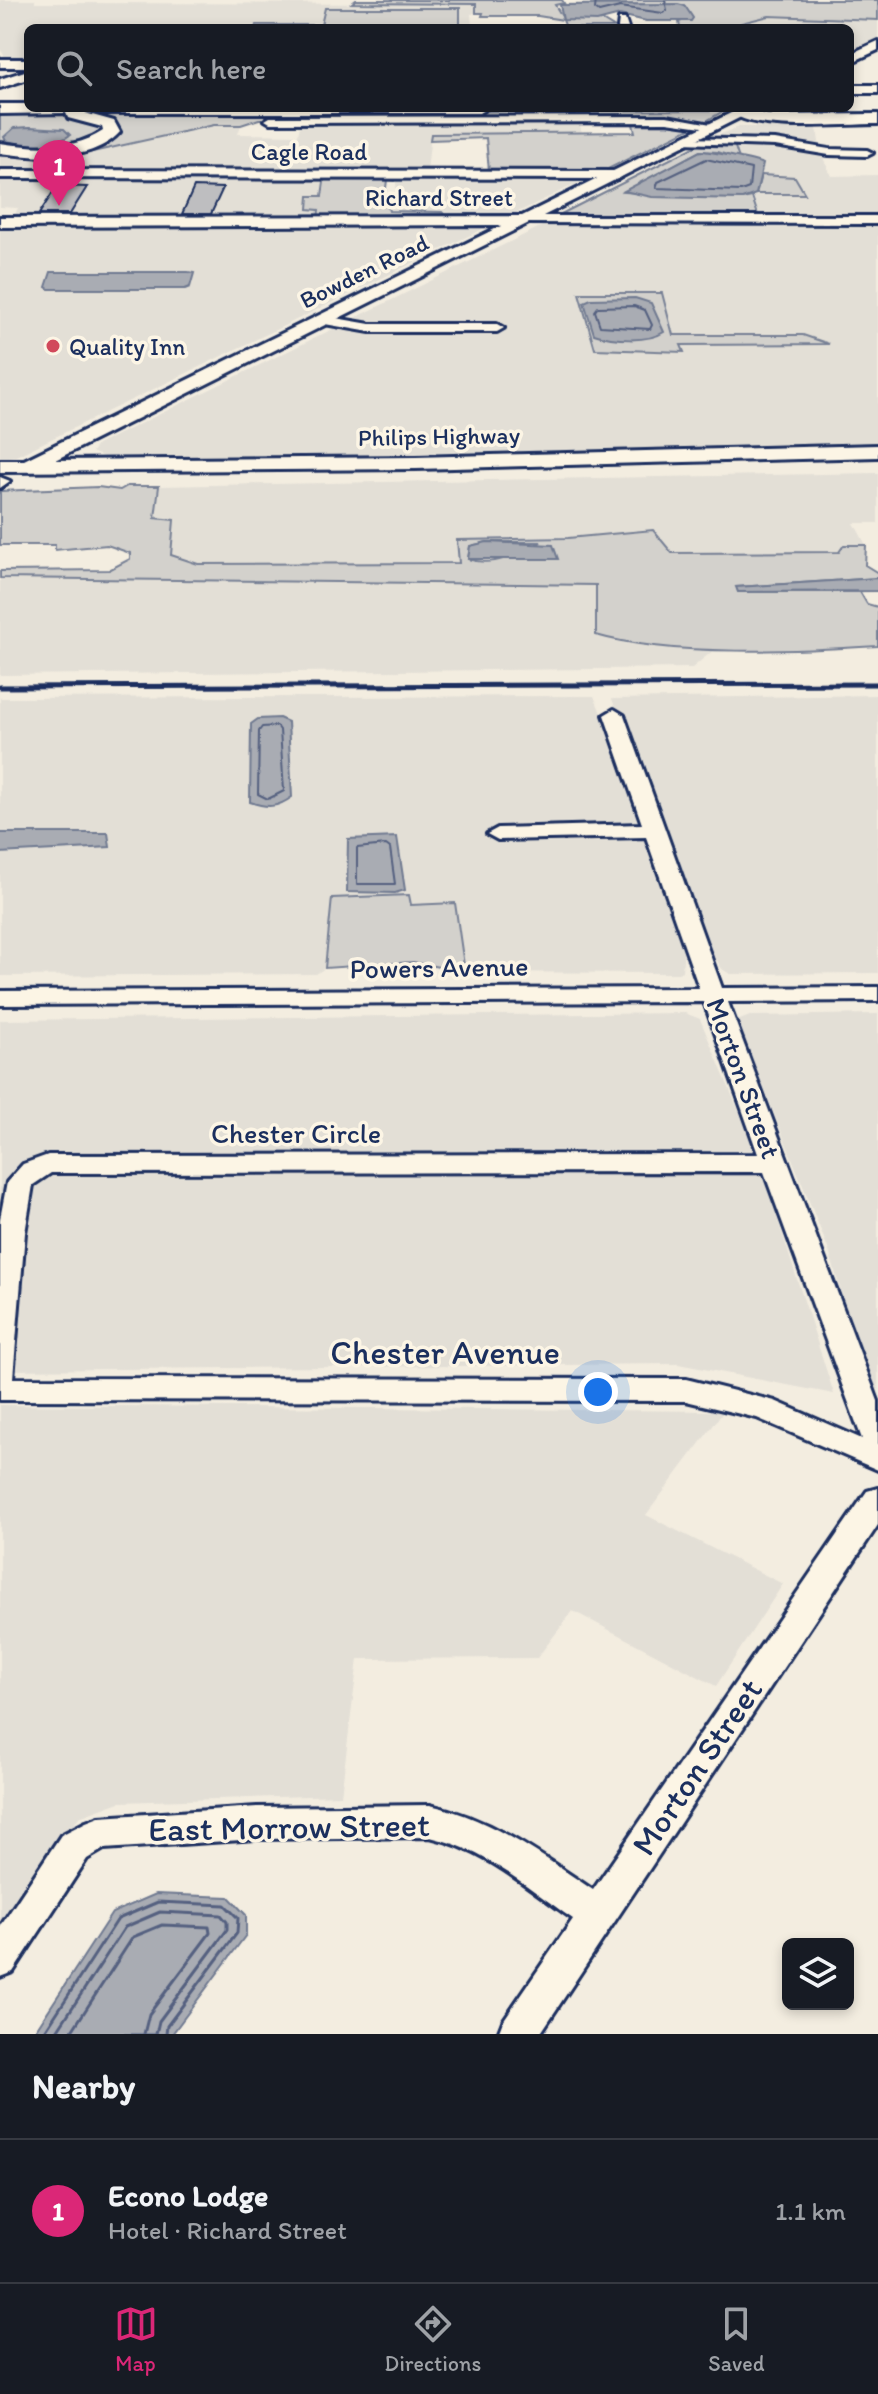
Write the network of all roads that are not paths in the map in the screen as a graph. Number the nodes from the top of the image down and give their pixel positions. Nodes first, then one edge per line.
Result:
1 (878, 45) edge
2 (854, 57) edge
3 (0, 63) edge
4 (24, 63) edge
5 (24, 75) edge
6 (0, 84) edge
7 (854, 89) edge
8 (878, 89) edge
9 (854, 104) edge
10 (878, 104) edge
11 (54, 112) edge
12 (743, 112) edge
13 (750, 112) edge
14 (878, 119) edge
15 (270, 120) dead end
16 (782, 120) junction
17 (716, 126) junction
18 (686, 141) junction
19 (0, 148) edge
20 (867, 153) dead end
21 (0, 174) edge
22 (618, 175) junction
23 (527, 220) junction
24 (878, 220) edge
25 (0, 222) edge
26 (324, 320) junction
27 (497, 328) dead end
28 (878, 451) edge
29 (26, 466) junction
30 (878, 467) edge
31 (514, 469) junction
32 (1, 478) edge
33 (614, 715) dead end
34 (657, 830) junction
35 (498, 834) dead end
36 (878, 994) edge
37 (713, 995) junction
38 (0, 998) edge
39 (774, 1163) junction
40 (0, 1376) edge
41 (0, 1389) edge
42 (878, 1440) edge
43 (878, 1458) edge
44 (878, 1500) edge
45 (597, 1914) junction
46 (0, 1959) edge
47 (517, 2034) edge

1 - 2 main road
3 - 4 main road
5 - 6 highway
7 - 8 highway
9 - 10 highway
11 - 19 highway
12 - 17 main road, Bowden Road
13 - 16 highway
14 - 16 highway
15 - 17 street
16 - 17 highway
17 - 18 main road, Bowden Road
18 - 20 street
18 - 22 main road, Bowden Road
21 - 22 street, Cagle Road
22 - 23 main road, Bowden Road
23 - 24 street, Richard Street
23 - 25 main road, Richard Street
23 - 26 main road, Bowden Road
26 - 27 street
26 - 29 main road, Bowden Road
28 - 31 main road, Philips Highway
29 - 31 main road, Philips Highway
29 - 32 main road, Bowden Road
30 - 31 main road, Philips Highway
31 - 32 main road, Philips Highway
33 - 34 street, Morton Street
34 - 35 street
34 - 37 street, Morton Street
36 - 37 street, Powers Avenue
37 - 38 street, Powers Avenue
37 - 39 street, Morton Street
39 - 40 street, Chester Circle
39 - 42 street, Morton Street
41 - 43 street, Chester Avenue
44 - 45 street, Morton Street
45 - 46 street, East Morrow Street
45 - 47 street, Morton Street

